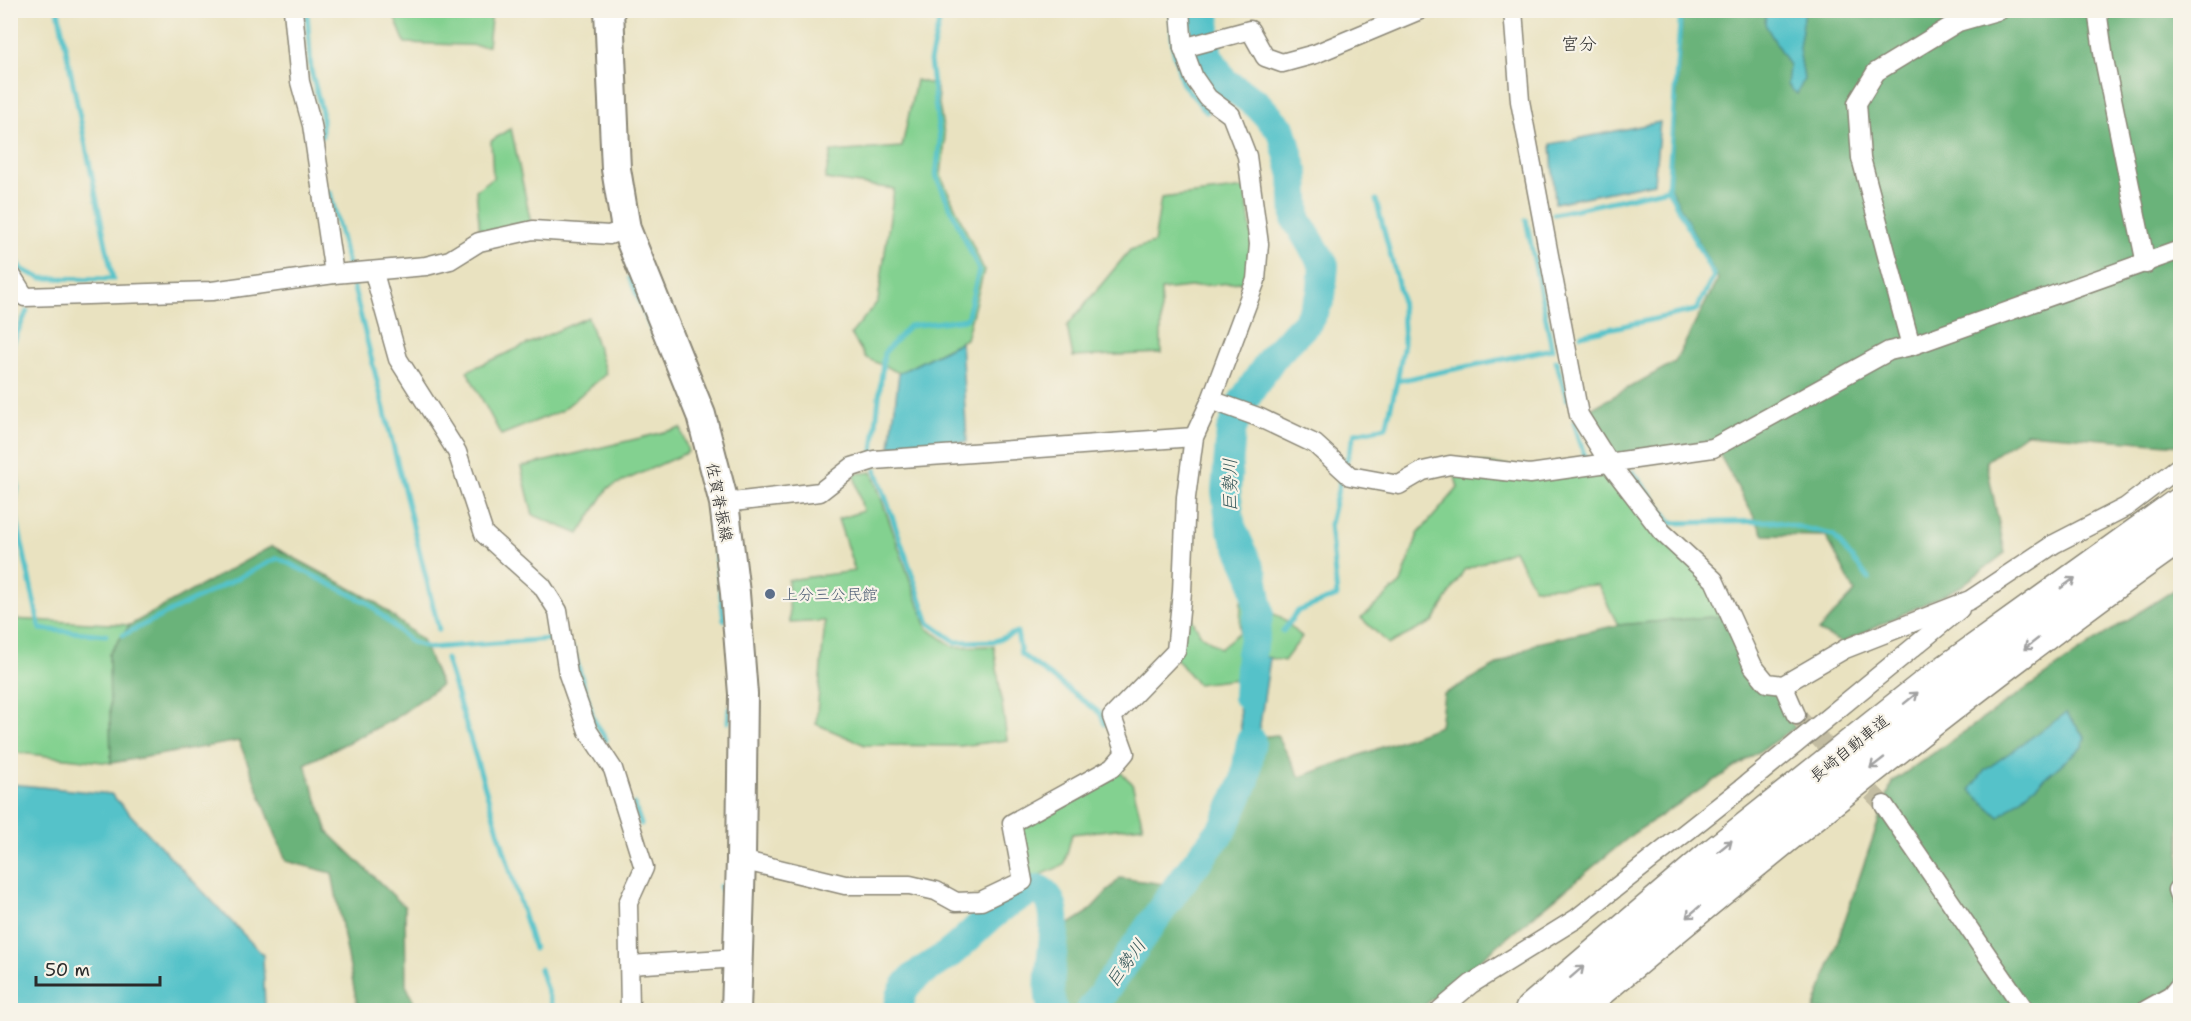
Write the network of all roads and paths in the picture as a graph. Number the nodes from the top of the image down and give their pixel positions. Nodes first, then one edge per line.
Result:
1 (294, 10) edge
2 (609, 10) edge
3 (1180, 10) edge
4 (1420, 10) edge
5 (1513, 10) edge
6 (2000, 10) edge
7 (2097, 10) edge
8 (1183, 48) junction
9 (626, 229) junction
10 (2181, 250) edge
11 (2146, 264) junction
12 (10, 273) edge
13 (368, 273) junction
14 (337, 274) junction
15 (1911, 346) junction
16 (1216, 402) junction
17 (1194, 437) junction
18 (1610, 464) junction
19 (2181, 466) edge
20 (724, 503) junction
21 (2181, 504) edge
22 (2181, 535) edge
23 (1970, 600) junction
24 (1783, 685) junction
25 (1796, 715) tunnel mouth
26 (1884, 805) tunnel mouth
27 (741, 860) junction
28 (2181, 886) edge
29 (2181, 899) edge
30 (738, 958) junction
31 (630, 965) junction
32 (2181, 985) edge
33 (630, 1011) edge
34 (736, 1011) edge
35 (1440, 1011) edge
36 (1532, 1011) edge
37 (1575, 1011) edge
38 (2025, 1011) edge
39 (2146, 1011) edge

1 - 14 street
2 - 9 main road, 佐賀脊振線
3 - 8 street
4 - 8 street
5 - 18 street
6 - 15 street
7 - 11 street
8 - 16 street
9 - 13 street
9 - 20 main road, 佐賀脊振線
10 - 11 street
11 - 15 street
12 - 14 street
13 - 14 street
13 - 31 street
15 - 18 street
16 - 17 street
16 - 18 street
17 - 20 street
17 - 27 street
18 - 24 street
19 - 23 street
20 - 27 main road, 佐賀脊振線
36 -> 21 highway, 長崎自動車道
22 -> 37 highway, 長崎自動車道
23 - 24 street
23 - 35 street
24 - 25 street
26 - 38 street
27 - 30 main road, 佐賀脊振線
28 - 29 street
30 - 31 street
30 - 34 main road, 佐賀脊振線
31 - 33 street
32 - 39 street

